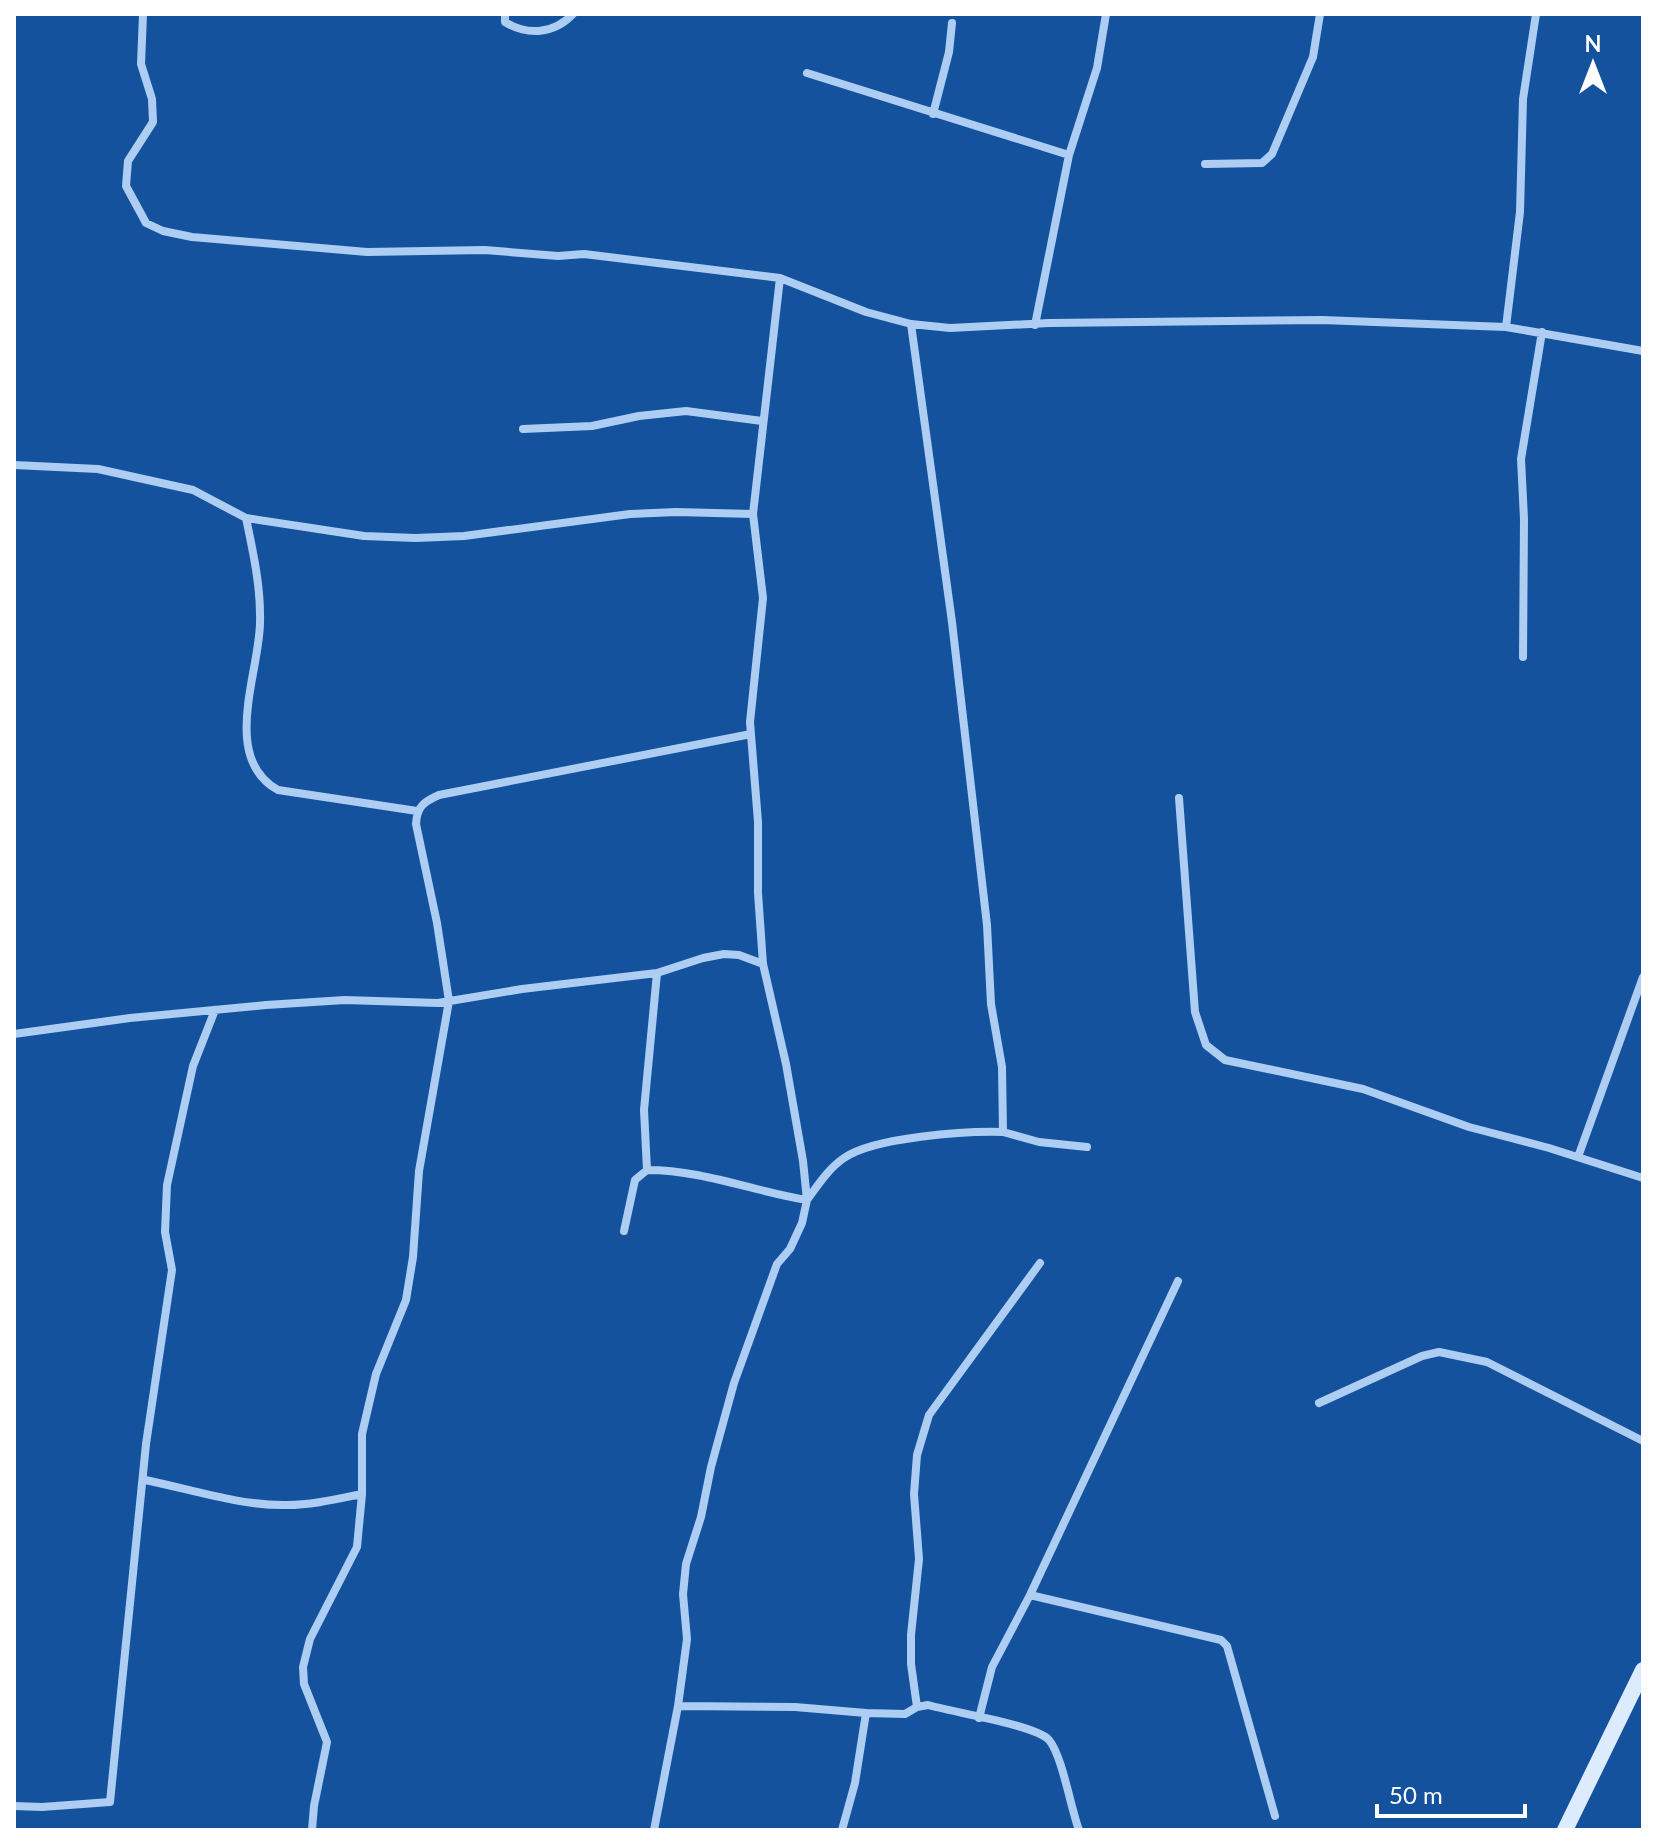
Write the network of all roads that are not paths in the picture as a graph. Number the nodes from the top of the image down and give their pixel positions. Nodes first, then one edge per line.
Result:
1 (143, 14) edge
2 (505, 14) edge
3 (573, 14) edge
4 (1106, 14) edge
5 (1320, 14) edge
6 (1536, 14) edge
7 (952, 23) dead end
8 (807, 73) dead end
9 (933, 114) junction
10 (1069, 155) junction
11 (1205, 164) dead end
12 (780, 278) junction
13 (911, 324) junction
14 (1035, 325) junction
15 (1506, 327) junction
16 (1542, 332) junction
17 (1643, 351) edge
18 (762, 421) junction
19 (523, 429) dead end
20 (14, 465) edge
21 (753, 514) junction
22 (246, 518) junction
23 (1523, 657) dead end
24 (751, 734) junction
25 (1179, 798) dead end
26 (417, 811) junction
27 (763, 964) junction
28 (657, 973) junction
29 (1643, 977) edge
30 (449, 1001) junction
31 (215, 1010) junction
32 (14, 1034) edge
33 (1003, 1132) junction
34 (1087, 1147) dead end
35 (1578, 1157) junction
36 (647, 1170) junction
37 (1643, 1178) edge
38 (807, 1200) junction
39 (624, 1231) dead end
40 (1040, 1263) dead end
41 (1178, 1281) dead end
42 (1319, 1403) dead end
43 (1643, 1441) edge
44 (145, 1480) junction
45 (362, 1494) junction
46 (1030, 1595) junction
47 (1643, 1670) edge
48 (678, 1706) junction
49 (917, 1707) junction
50 (866, 1713) junction
51 (979, 1718) junction
52 (14, 1806) edge
53 (1275, 1816) dead end
54 (312, 1830) edge
55 (654, 1830) edge
56 (842, 1830) edge
57 (1079, 1830) edge
58 (1565, 1830) edge

1 - 12 street
2 - 3 street
4 - 10 street
5 - 11 street
6 - 15 street
7 - 9 street
8 - 9 street
9 - 10 street
10 - 14 street
12 - 13 street
12 - 18 street
13 - 14 street
13 - 33 street
14 - 15 street
15 - 16 street
16 - 17 street
16 - 23 street
18 - 19 street
18 - 21 street
20 - 22 street
21 - 22 street
21 - 24 street
22 - 26 street
24 - 26 street
24 - 27 street
25 - 35 street
26 - 30 street
27 - 28 street
27 - 38 street
28 - 30 street
28 - 36 street
29 - 35 street
30 - 31 street
30 - 45 street
31 - 32 street
31 - 44 street
33 - 34 street
33 - 38 street
35 - 37 street
36 - 38 street
36 - 39 street
38 - 48 street
40 - 49 street
41 - 46 street
42 - 43 street
44 - 45 street
44 - 52 street
45 - 54 street
46 - 51 street
46 - 53 street
47 - 58 street
48 - 50 street
48 - 55 street
49 - 50 street
49 - 51 street
50 - 56 street
51 - 57 street

